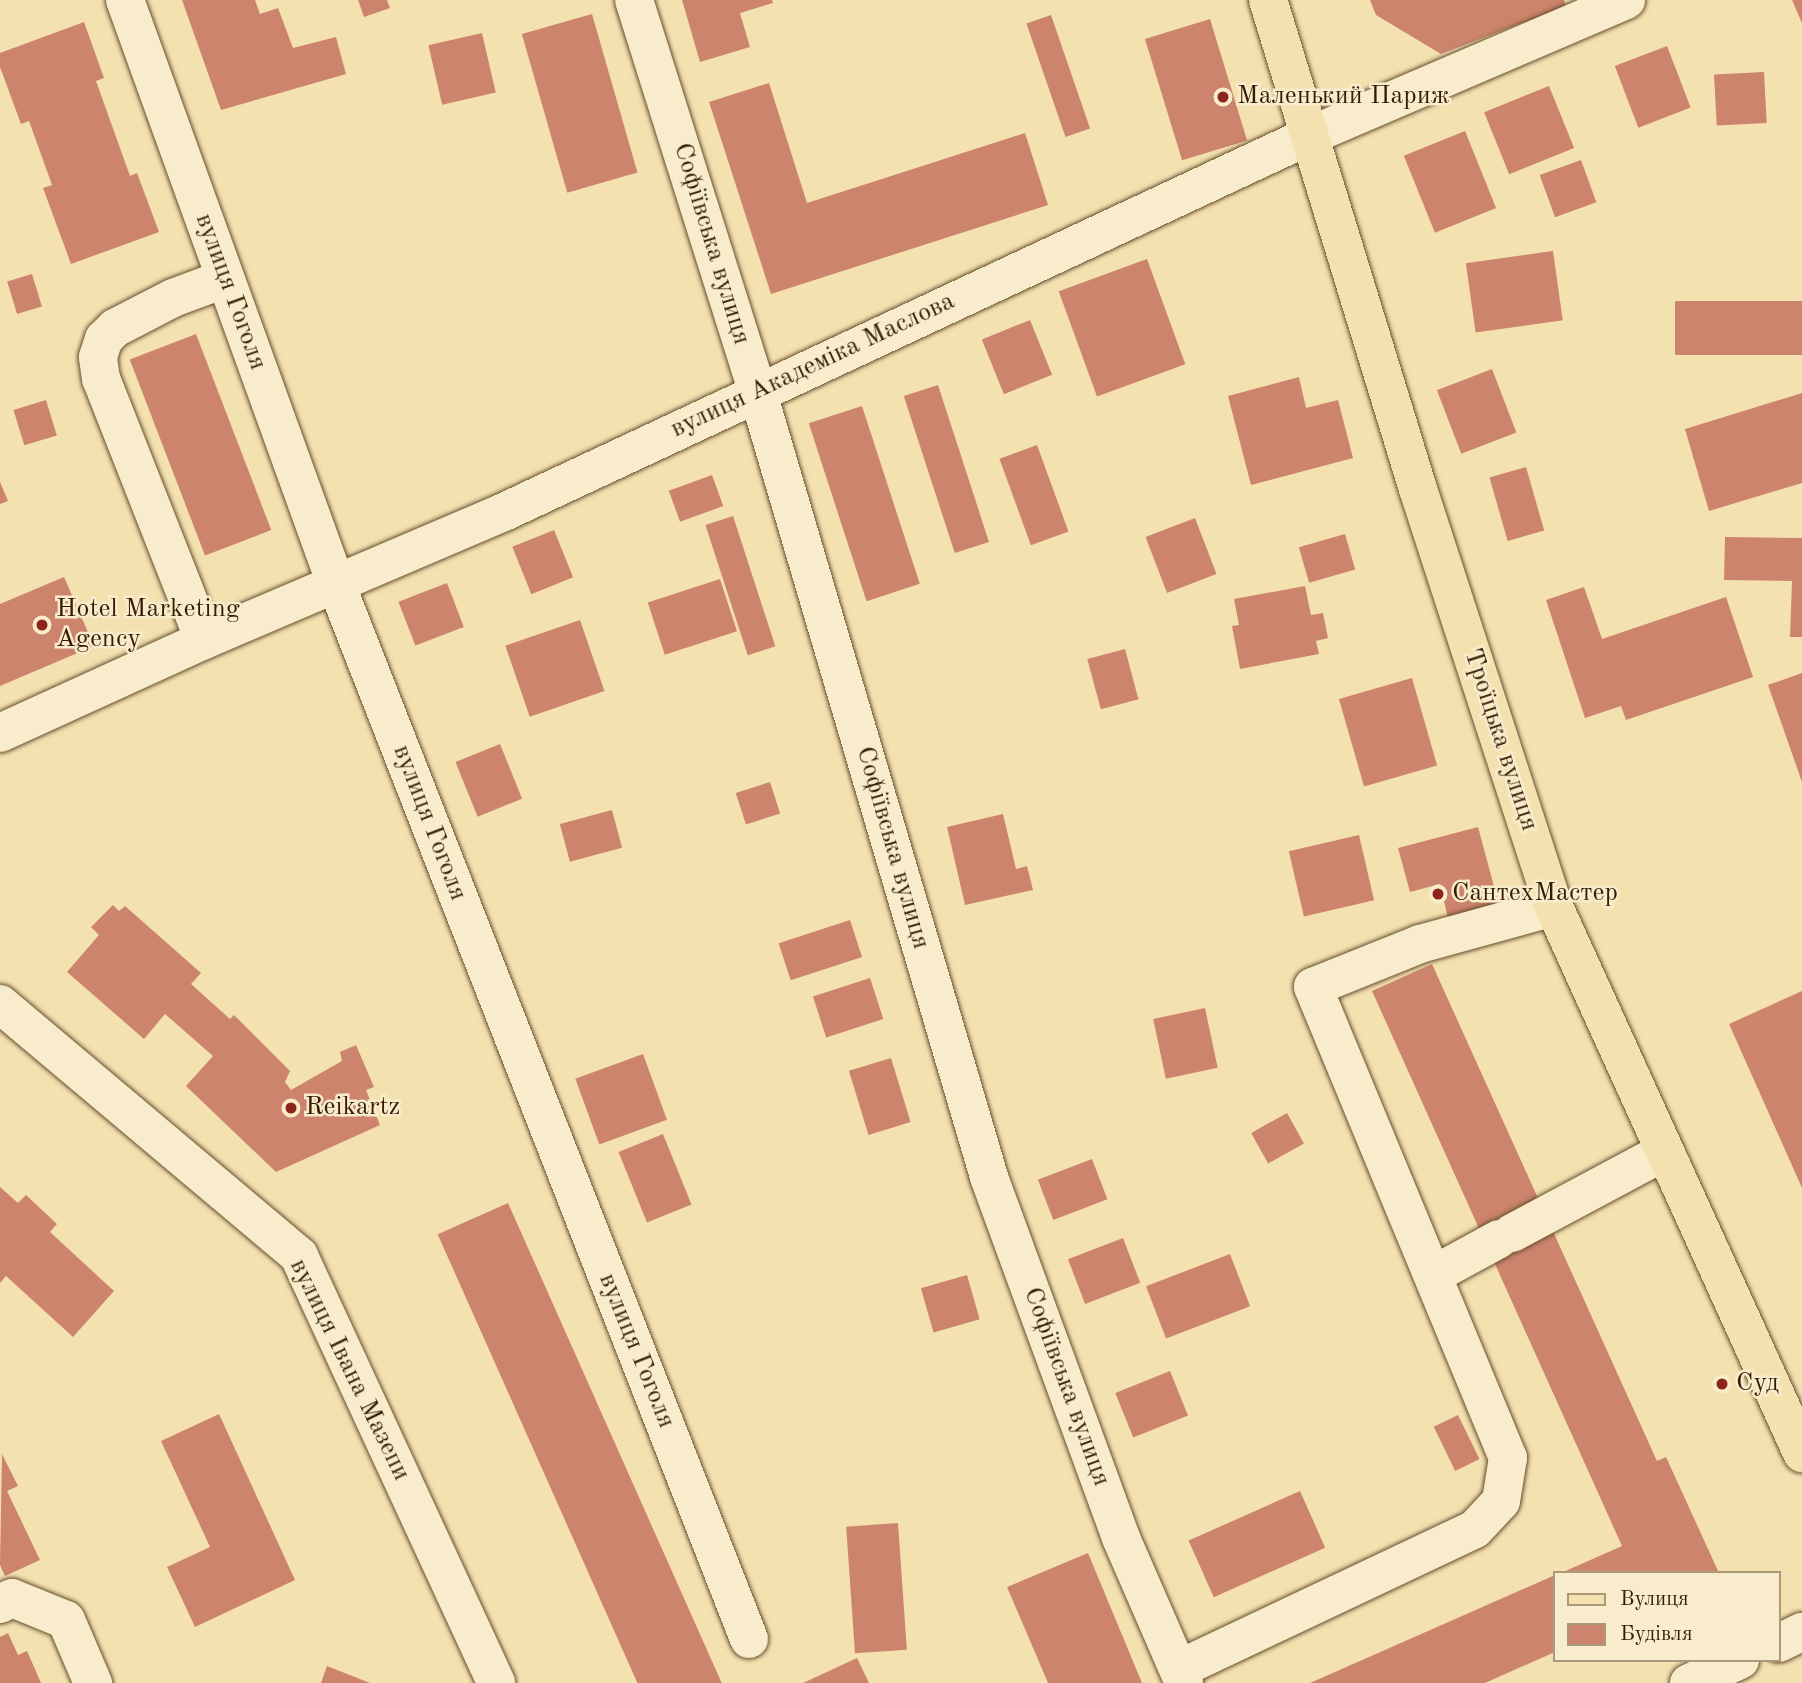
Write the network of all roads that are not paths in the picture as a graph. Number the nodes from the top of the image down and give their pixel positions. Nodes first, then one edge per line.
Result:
1 (125, 0) edge
2 (634, 0) edge
3 (1268, 0) edge
4 (1626, 0) edge
5 (1309, 136) junction
6 (224, 279) junction
7 (757, 390) junction
8 (336, 584) junction
9 (204, 640) junction
10 (0, 733) edge
11 (1555, 907) junction
12 (0, 1004) edge
13 (1664, 1152) junction
14 (1433, 1275) junction
15 (1802, 1453) edge
16 (0, 1604) edge
17 (1802, 1632) edge
18 (749, 1639) dead end
19 (1781, 1642) edge
20 (1736, 1662) edge
21 (1182, 1676) edge
22 (93, 1683) edge
23 (496, 1683) edge
24 (1689, 1683) edge

1 - 6 street, вулиця Гоголя
2 - 7 street, Софіївська вулиця
3 - 5 main road, Троїцька вулиця
4 - 5 street, вулиця Академіка Маслова
5 - 7 street, вулиця Академіка Маслова
5 - 11 main road, Троїцька вулиця
6 - 8 street, вулиця Гоголя
6 - 9 street
7 - 8 street, вулиця Академіка Маслова
7 - 21 street, Софіївська вулиця
8 - 9 street, вулиця Академіка Маслова
8 - 18 street, вулиця Гоголя
9 - 10 street, вулиця Академіка Маслова
11 - 13 main road, Троїцька вулиця
11 - 14 street
12 - 23 street, вулиця Івана Мазепи
13 - 14 street
13 - 15 main road, Троїцька вулиця
14 - 21 street
16 - 22 street
17 - 19 street
20 - 24 street

